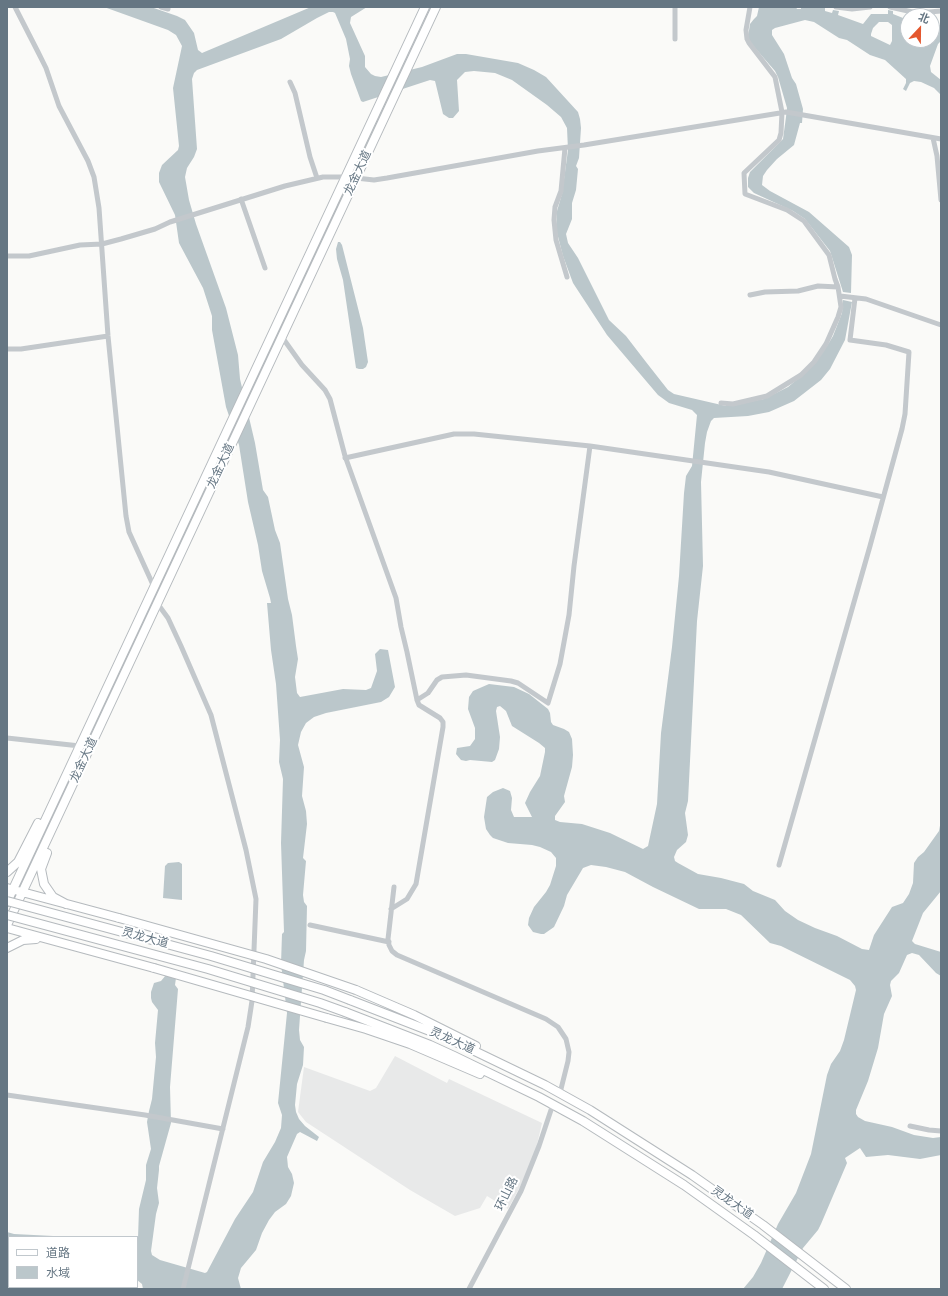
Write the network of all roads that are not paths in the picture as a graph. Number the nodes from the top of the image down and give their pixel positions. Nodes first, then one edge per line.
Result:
1 (15, 7) edge
2 (161, 7) edge
3 (425, 7) edge
4 (436, 7) edge
5 (675, 7) edge
6 (750, 7) edge
7 (836, 7) edge
8 (870, 7) edge
9 (890, 7) edge
10 (168, 9) dead end
11 (941, 11) edge
12 (675, 39) dead end
13 (290, 82) dead end
14 (784, 112) junction
15 (933, 138) junction
16 (941, 139) edge
17 (566, 147) junction
18 (346, 176) junction
19 (317, 178) junction
20 (356, 178) junction
21 (241, 199) junction
22 (941, 200) edge
23 (102, 244) junction
24 (7, 256) edge
25 (265, 268) dead end
26 (567, 277) dead end
27 (838, 287) junction
28 (750, 295) dead end
29 (840, 296) junction
30 (855, 298) junction
31 (941, 325) edge
32 (108, 336) junction
33 (282, 337) junction
34 (7, 348) edge
35 (721, 403) dead end
36 (590, 446) junction
37 (345, 458) junction
38 (883, 497) junction
39 (154, 587) junction
40 (157, 603) junction
41 (417, 700) junction
42 (7, 738) edge
43 (80, 746) junction
44 (60, 789) junction
45 (70, 790) junction
46 (779, 865) dead end
47 (7, 872) edge
48 (394, 887) dead end
49 (10, 889) edge
50 (22, 892) junction
51 (7, 902) edge
52 (66, 904) junction
53 (392, 909) junction
54 (7, 915) edge
55 (310, 925) dead end
56 (7, 927) edge
57 (49, 940) junction
58 (389, 942) junction
59 (7, 948) edge
60 (541, 1083) junction
61 (523, 1089) junction
62 (560, 1093) junction
63 (7, 1095) edge
64 (553, 1104) junction
65 (910, 1126) dead end
66 (223, 1129) junction
67 (941, 1131) edge
68 (183, 1289) edge
69 (469, 1289) edge
70 (824, 1289) edge
71 (846, 1289) edge

1 - 23 street
2 - 10 street
3 - 18 main road, 龙金大道
4 - 20 main road, 龙金大道
5 - 12 street
6 - 14 street
7 - 8 street
9 - 11 street
13 - 19 street
14 - 15 street
14 - 17 street
14 - 27 street
15 - 16 street
15 - 22 street
17 - 20 street
17 - 26 street
18 - 19 street
18 - 39 main road, 龙金大道
19 - 21 street
20 - 33 main road, 龙金大道
21 - 23 street
21 - 25 street
23 - 24 street
23 - 32 street
27 - 28 street
27 - 29 street
29 - 30 street
29 - 35 street
30 - 31 street
30 - 38 street
32 - 34 street
32 - 39 street
33 - 37 street
33 - 40 main road, 龙金大道
36 - 37 street
36 - 38 street
36 - 41 street
37 - 41 street
38 - 46 street
39 - 43 main road, 龙金大道
40 - 45 main road, 龙金大道
40 - 66 street
41 - 53 street
42 - 43 street
43 - 44 main road, 龙金大道
44 - 47 main road
44 - 49 main road, 龙金大道
45 - 50 main road, 龙金大道
45 - 52 main road
48 - 53 street
49 - 50 main road
49 - 51 main road, 龙金大道
50 - 52 main road
50 - 56 main road, 龙金大道
51 - 60 main road, 灵龙大道, bridge
52 - 60 main road, bridge
53 - 58 street
54 - 61 main road, 灵龙大道, bridge
55 - 58 street
56 - 57 main road
57 - 59 main road
57 - 61 main road, bridge
58 - 62 street
60 - 62 main road, 灵龙大道
61 - 64 main road, 灵龙大道
62 - 71 main road, 灵龙大道
63 - 66 street
64 - 69 street, 环山路
64 - 70 main road, 灵龙大道
65 - 67 street
66 - 68 street

